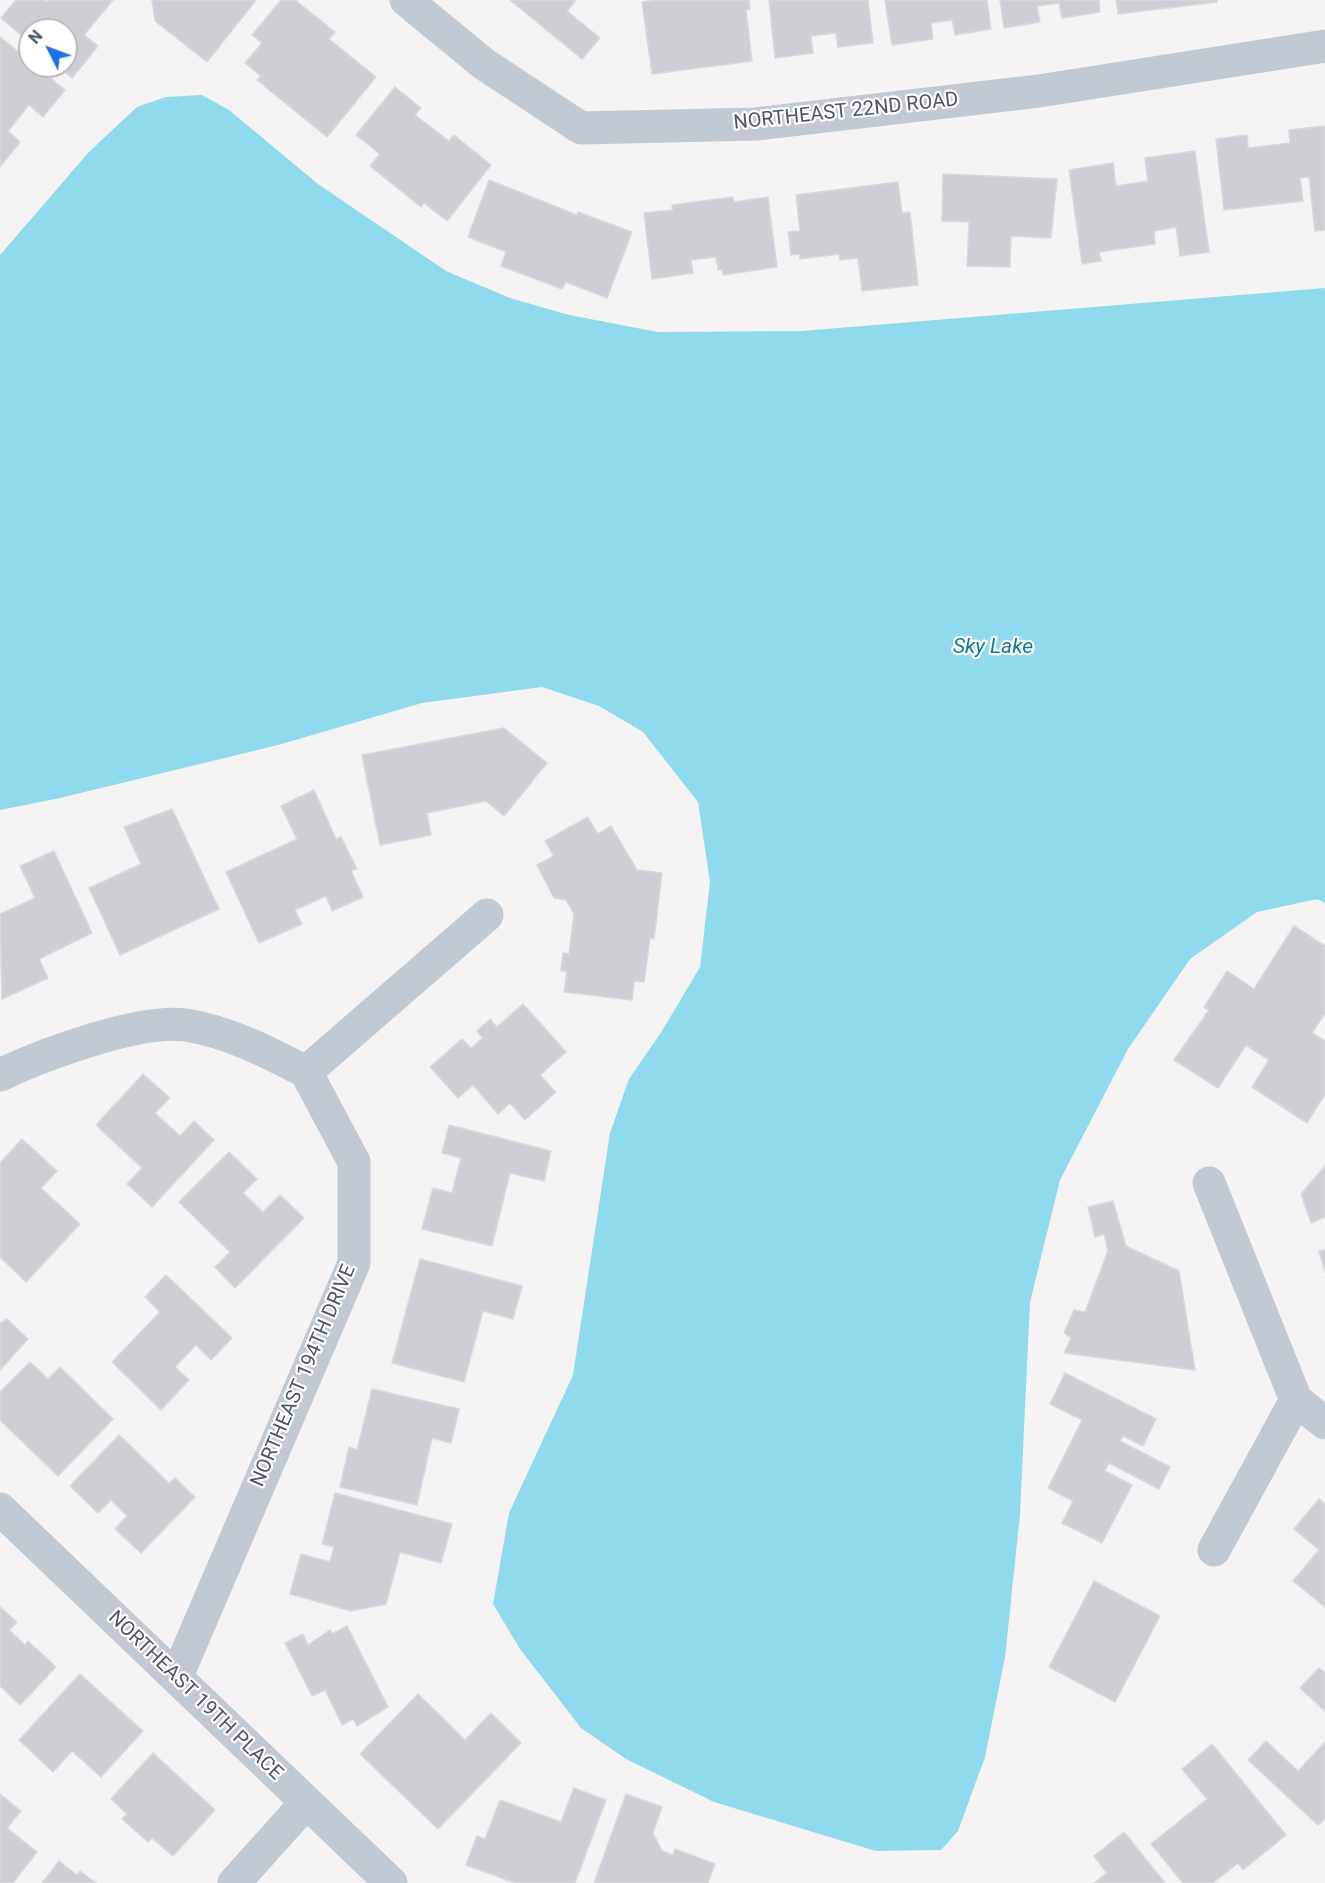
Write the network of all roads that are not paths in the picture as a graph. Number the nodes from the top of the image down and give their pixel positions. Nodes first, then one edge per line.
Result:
1 (406, 0) edge
2 (1325, 46) edge
3 (487, 915) dead end
4 (306, 1072) junction
5 (0, 1075) edge
6 (1209, 1183) dead end
7 (1296, 1400) junction
8 (1325, 1424) edge
9 (0, 1509) edge
10 (1214, 1550) dead end
11 (177, 1676) junction
12 (306, 1804) junction
13 (234, 1883) edge
14 (391, 1883) edge

1 - 2 street, NORTHEAST 22ND ROAD
3 - 4 street
4 - 5 street
4 - 11 street, NORTHEAST 194TH DRIVE
6 - 7 street
7 - 8 street
7 - 10 street
9 - 11 street, NORTHEAST 19TH PLACE
11 - 12 street, NORTHEAST 19TH PLACE
12 - 13 street
12 - 14 street, NORTHEAST 19TH PLACE

